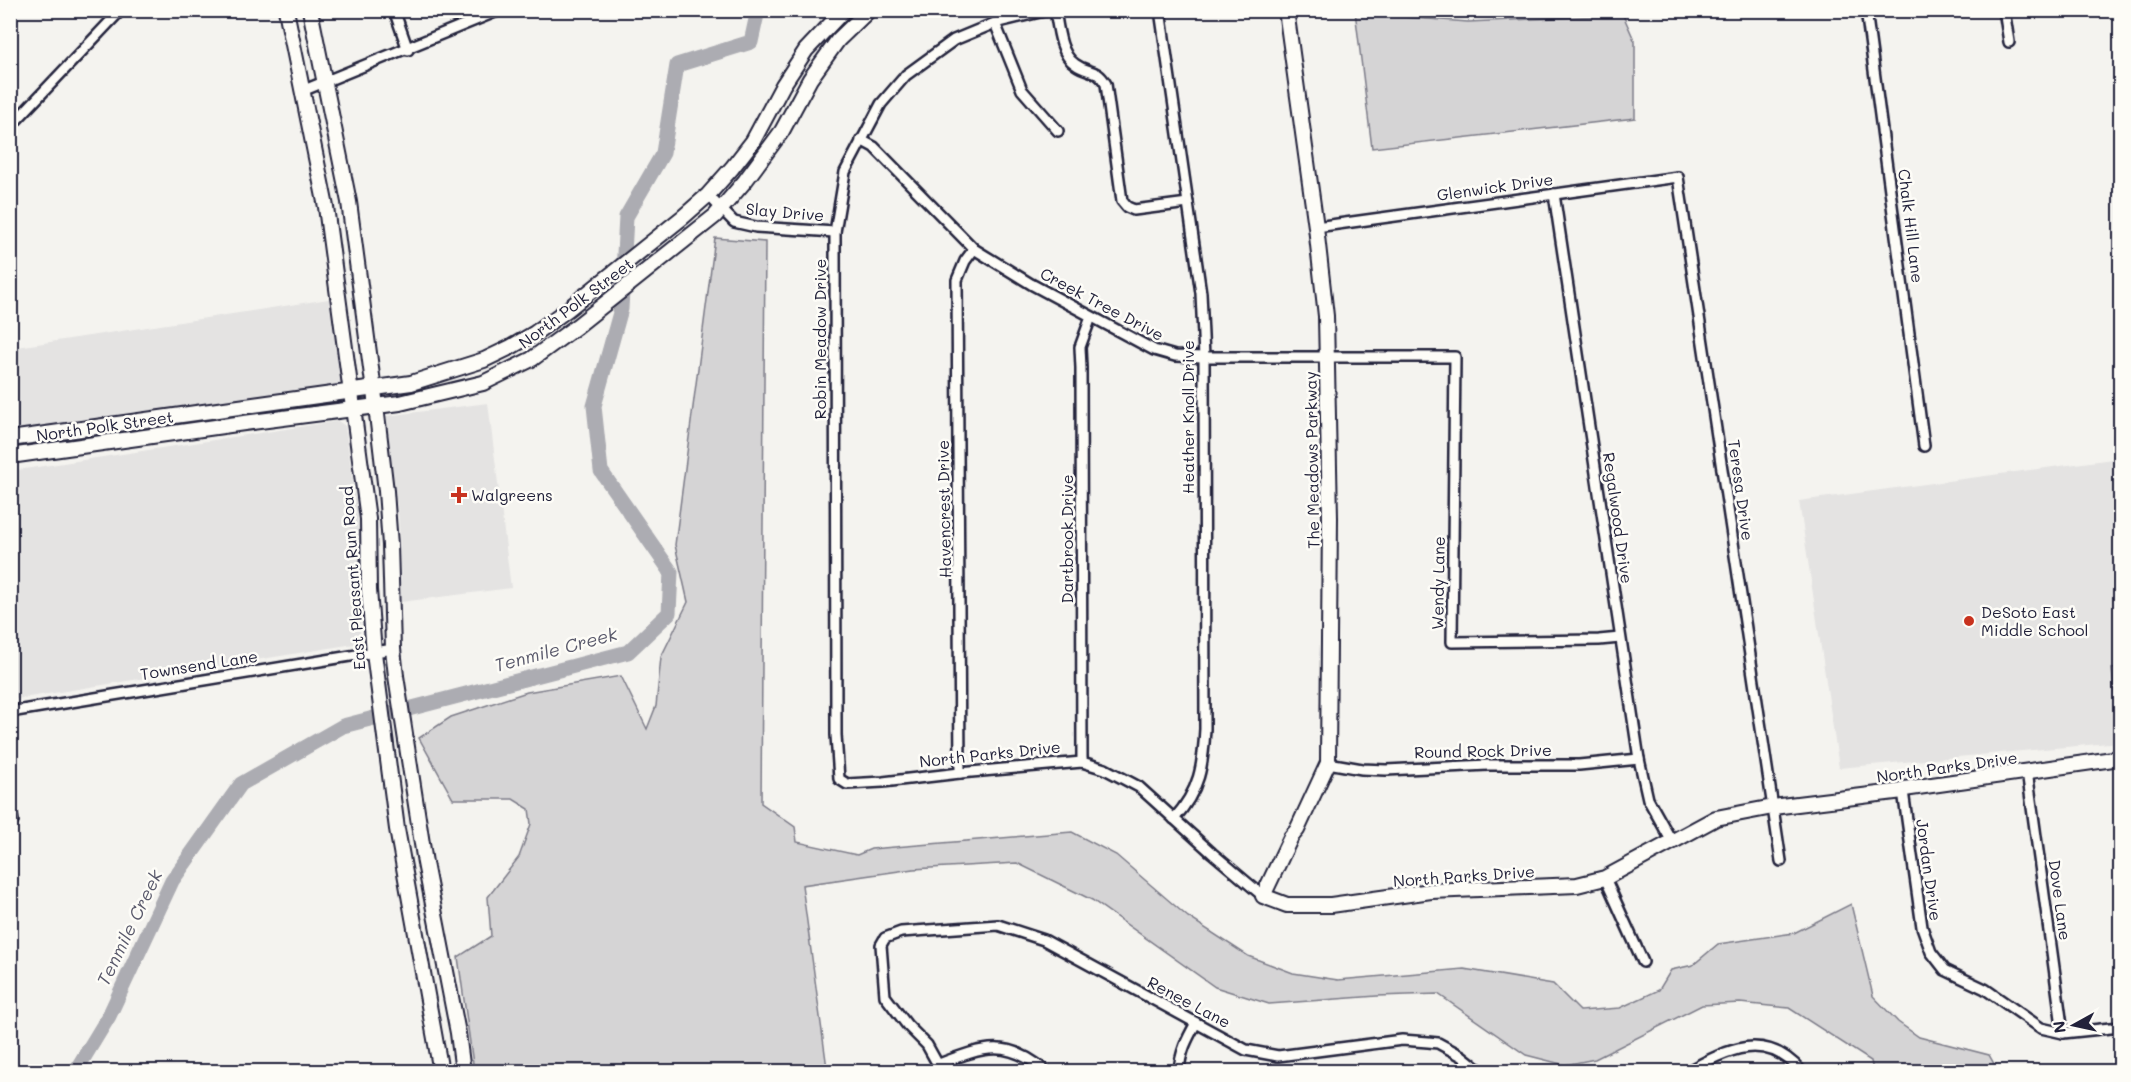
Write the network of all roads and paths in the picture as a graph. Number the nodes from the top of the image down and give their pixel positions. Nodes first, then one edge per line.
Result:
1 (121, 10) edge
2 (286, 10) edge
3 (310, 10) edge
4 (394, 10) edge
5 (500, 10) edge
6 (844, 10) edge
7 (869, 10) edge
8 (1048, 10) edge
9 (1055, 10) edge
10 (1160, 10) edge
11 (1286, 10) edge
12 (1866, 10) edge
13 (2004, 10) edge
14 (995, 23) junction
15 (2009, 42) dead end
16 (408, 50) junction
17 (324, 83) junction
18 (302, 91) junction
19 (10, 127) edge
20 (1059, 131) dead end
21 (861, 140) junction
22 (1678, 177) joint
23 (1554, 194) junction
24 (708, 195) junction
25 (349, 202) junction
26 (1188, 202) junction
27 (326, 207) junction
28 (721, 209) junction
29 (1316, 227) junction
30 (835, 232) junction
31 (974, 249) junction
32 (1091, 317) junction
33 (1327, 356) junction
34 (1204, 357) junction
35 (1455, 357) joint
36 (374, 388) junction
37 (350, 391) junction
38 (241, 406) junction
39 (376, 406) junction
40 (352, 409) junction
41 (244, 423) junction
42 (56, 433) junction
43 (10, 439) edge
44 (1924, 446) dead end
45 (59, 449) junction
46 (10, 456) edge
47 (387, 515) junction
48 (368, 519) junction
49 (1620, 638) junction
50 (393, 649) junction
51 (374, 653) junction
52 (10, 712) edge
53 (2121, 758) edge
54 (1639, 759) junction
55 (1082, 762) junction
56 (1328, 763) junction
57 (2027, 771) junction
58 (960, 773) junction
59 (839, 779) joint
60 (1903, 791) junction
61 (10, 805) edge
62 (1773, 807) junction
63 (1174, 819) junction
64 (10, 826) edge
65 (1671, 840) junction
66 (1781, 861) dead end
67 (1605, 878) junction
68 (1263, 896) junction
69 (437, 926) junction
70 (415, 930) junction
71 (1642, 962) dead end
72 (1196, 1023) junction
73 (2121, 1027) edge
74 (2063, 1033) junction
75 (941, 1068) edge
76 (441, 1071) edge
77 (463, 1071) edge
78 (1047, 1071) edge
79 (1179, 1071) edge
80 (1482, 1071) edge
81 (1686, 1071) edge
82 (1802, 1071) edge

1 - 19 street
2 - 18 main road, East Pleasant Run Road
3 - 17 main road
4 - 16 street
5 - 16 street
6 - 24 main road, North Polk Street
7 - 28 main road, North Polk Street
8 - 14 street, Robin Meadow Drive
9 - 26 street
10 - 26 street, Heather Knoll Drive
11 - 29 main road, The Meadows Parkway
12 - 44 street, Chalk Hill Lane
13 - 15 street
14 - 20 street
14 - 21 street, Robin Meadow Drive
16 - 17 street
17 - 18 street
17 - 25 main road
18 - 27 main road, East Pleasant Run Road
21 - 30 street, Robin Meadow Drive
21 - 31 street, Creek Tree Drive
22 - 23 street, Glenwick Drive
22 - 62 street, Teresa Drive
23 - 29 street, Glenwick Drive
23 - 49 street, Regalwood Drive
24 - 28 street, Slay Drive
24 - 36 main road, North Polk Street
25 - 27 main road
25 - 36 main road
26 - 34 street, Heather Knoll Drive
27 - 37 main road, East Pleasant Run Road
28 - 30 street, Slay Drive
28 - 39 main road, North Polk Street
29 - 33 main road, The Meadows Parkway
30 - 59 street, Robin Meadow Drive
31 - 32 street, Creek Tree Drive
31 - 58 street, Havencrest Drive
32 - 34 street, Creek Tree Drive
32 - 55 street, Dartbrook Drive
33 - 34 street, Creek Tree Drive
33 - 35 street, Creek Tree Drive
33 - 56 main road, The Meadows Parkway
34 - 63 street, Heather Knoll Drive
35 - 49 street, Wendy Lane
36 - 37 main road, North Polk Street
36 - 39 main road
37 - 38 main road, North Polk Street
37 - 40 main road, East Pleasant Run Road
38 - 41 main road
38 - 42 main road, North Polk Street
39 - 40 main road, North Polk Street
39 - 47 main road
40 - 41 main road, North Polk Street
40 - 48 main road, East Pleasant Run Road
41 - 45 main road, North Polk Street
42 - 43 main road, North Polk Street
42 - 45 main road
45 - 46 main road, North Polk Street
47 - 48 main road
47 - 50 main road
48 - 51 main road, East Pleasant Run Road
49 - 54 street, Regalwood Drive
50 - 51 street, Townsend Lane
50 - 69 main road
51 - 52 street, Townsend Lane
51 - 70 main road, East Pleasant Run Road
53 - 57 main road, North Parks Drive
54 - 56 street, Round Rock Drive
54 - 65 street, Regalwood Drive
55 - 58 street, North Parks Drive
55 - 63 street, North Parks Drive
56 - 68 main road, The Meadows Parkway
57 - 60 main road, North Parks Drive
57 - 74 street, Dove Lane
58 - 59 street, North Parks Drive
60 - 62 main road, North Parks Drive
60 - 74 street, Jordan Drive
61 - 64 street
62 - 65 main road, North Parks Drive
62 - 66 street, Teresa Drive
63 - 68 street, North Parks Drive
65 - 67 main road, North Parks Drive
67 - 68 main road, North Parks Drive
67 - 71 street
69 - 70 main road
69 - 77 main road
70 - 76 main road, East Pleasant Run Road
72 - 75 street, Renee Lane
72 - 79 street
72 - 80 street, Renee Lane
73 - 74 street, Jordan Drive
75 - 78 street
81 - 82 street

